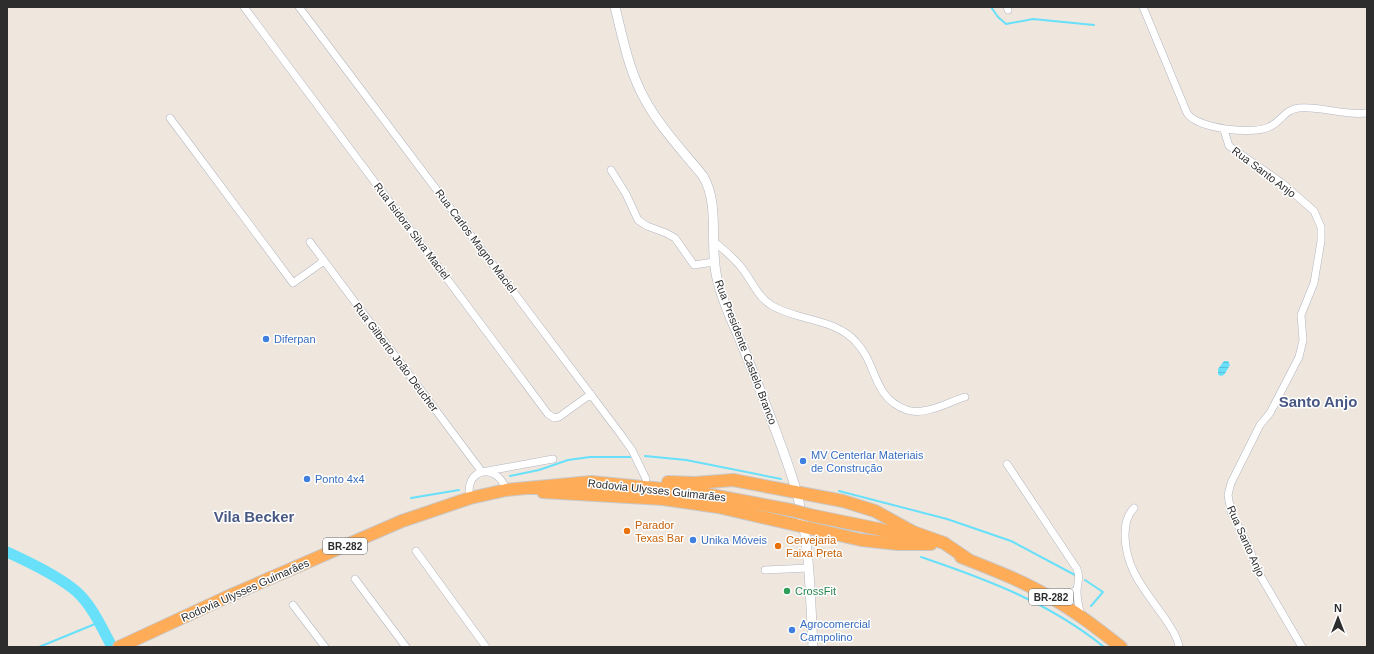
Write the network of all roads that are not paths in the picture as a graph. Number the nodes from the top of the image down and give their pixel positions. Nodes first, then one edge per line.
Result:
1 (244, 7) edge
2 (299, 7) edge
3 (614, 7) edge
4 (1143, 7) edge
5 (1367, 113) edge
6 (170, 118) dead end
7 (1224, 130) junction
8 (611, 170) dead end
9 (712, 240) junction
10 (310, 242) dead end
11 (324, 261) junction
12 (714, 262) junction
13 (591, 394) junction
14 (965, 396) dead end
15 (553, 459) dead end
16 (1007, 464) dead end
17 (482, 472) junction
18 (646, 479) junction
19 (591, 482) junction
20 (510, 490) junction
21 (796, 493) junction
22 (470, 498) junction
23 (1134, 508) dead end
24 (805, 527) junction
25 (931, 544) junction
26 (416, 551) dead end
27 (969, 560) junction
28 (809, 568) junction
29 (765, 570) dead end
30 (355, 579) dead end
31 (1077, 590) junction
32 (1049, 596) junction
33 (293, 604) dead end
34 (1081, 617) junction
35 (122, 646) edge
36 (325, 647) edge
37 (406, 647) edge
38 (486, 647) edge
39 (813, 647) edge
40 (1122, 647) edge
41 (1179, 647) edge
42 (1302, 647) edge

1 - 13 street, Rua Isidora Silva Maciel
2 - 13 street, Rua Carlos Magno Maciel
3 - 9 street, Rua Presidente Castelo Branco
4 - 7 street
5 - 7 street
6 - 11 street
7 - 42 street, Rua Santo Anjo
8 - 12 street
9 - 12 street, Rua Presidente Castelo Branco
9 - 14 street
10 - 11 street, Rua Gilberto João Deucher
11 - 17 street, Rua Gilberto João Deucher
12 - 21 street, Rua Presidente Castelo Branco
13 - 18 street, Rua Carlos Magno Maciel
15 - 17 street
16 - 31 street
17 - 20 street
17 - 22 street
18 - 19 highway
18 - 21 highway
19 - 20 highway, Rodovia Ulysses Guimarães / BR-282
19 - 25 highway, Rodovia Ulysses Guimarães / BR-282, bridge
20 - 22 highway, Rodovia Ulysses Guimarães / BR-282
20 - 24 highway
21 - 24 street, Rua Presidente Castelo Branco
21 - 27 highway
22 - 35 highway, Rodovia Ulysses Guimarães / BR-282
23 - 41 street
24 - 25 highway
24 - 28 street, Rua Presidente Castelo Branco
25 - 27 highway, Rodovia Ulysses Guimarães / BR-282
26 - 38 street
27 - 32 highway, Rodovia Ulysses Guimarães / BR-282
28 - 29 street
28 - 39 street, Rua Presidente Castelo Branco
30 - 37 street
31 - 32 street
31 - 34 street
32 - 34 highway, Rodovia Ulysses Guimarães / BR-282
33 - 36 street
34 - 40 highway, Rodovia Ulysses Guimarães / BR-282

